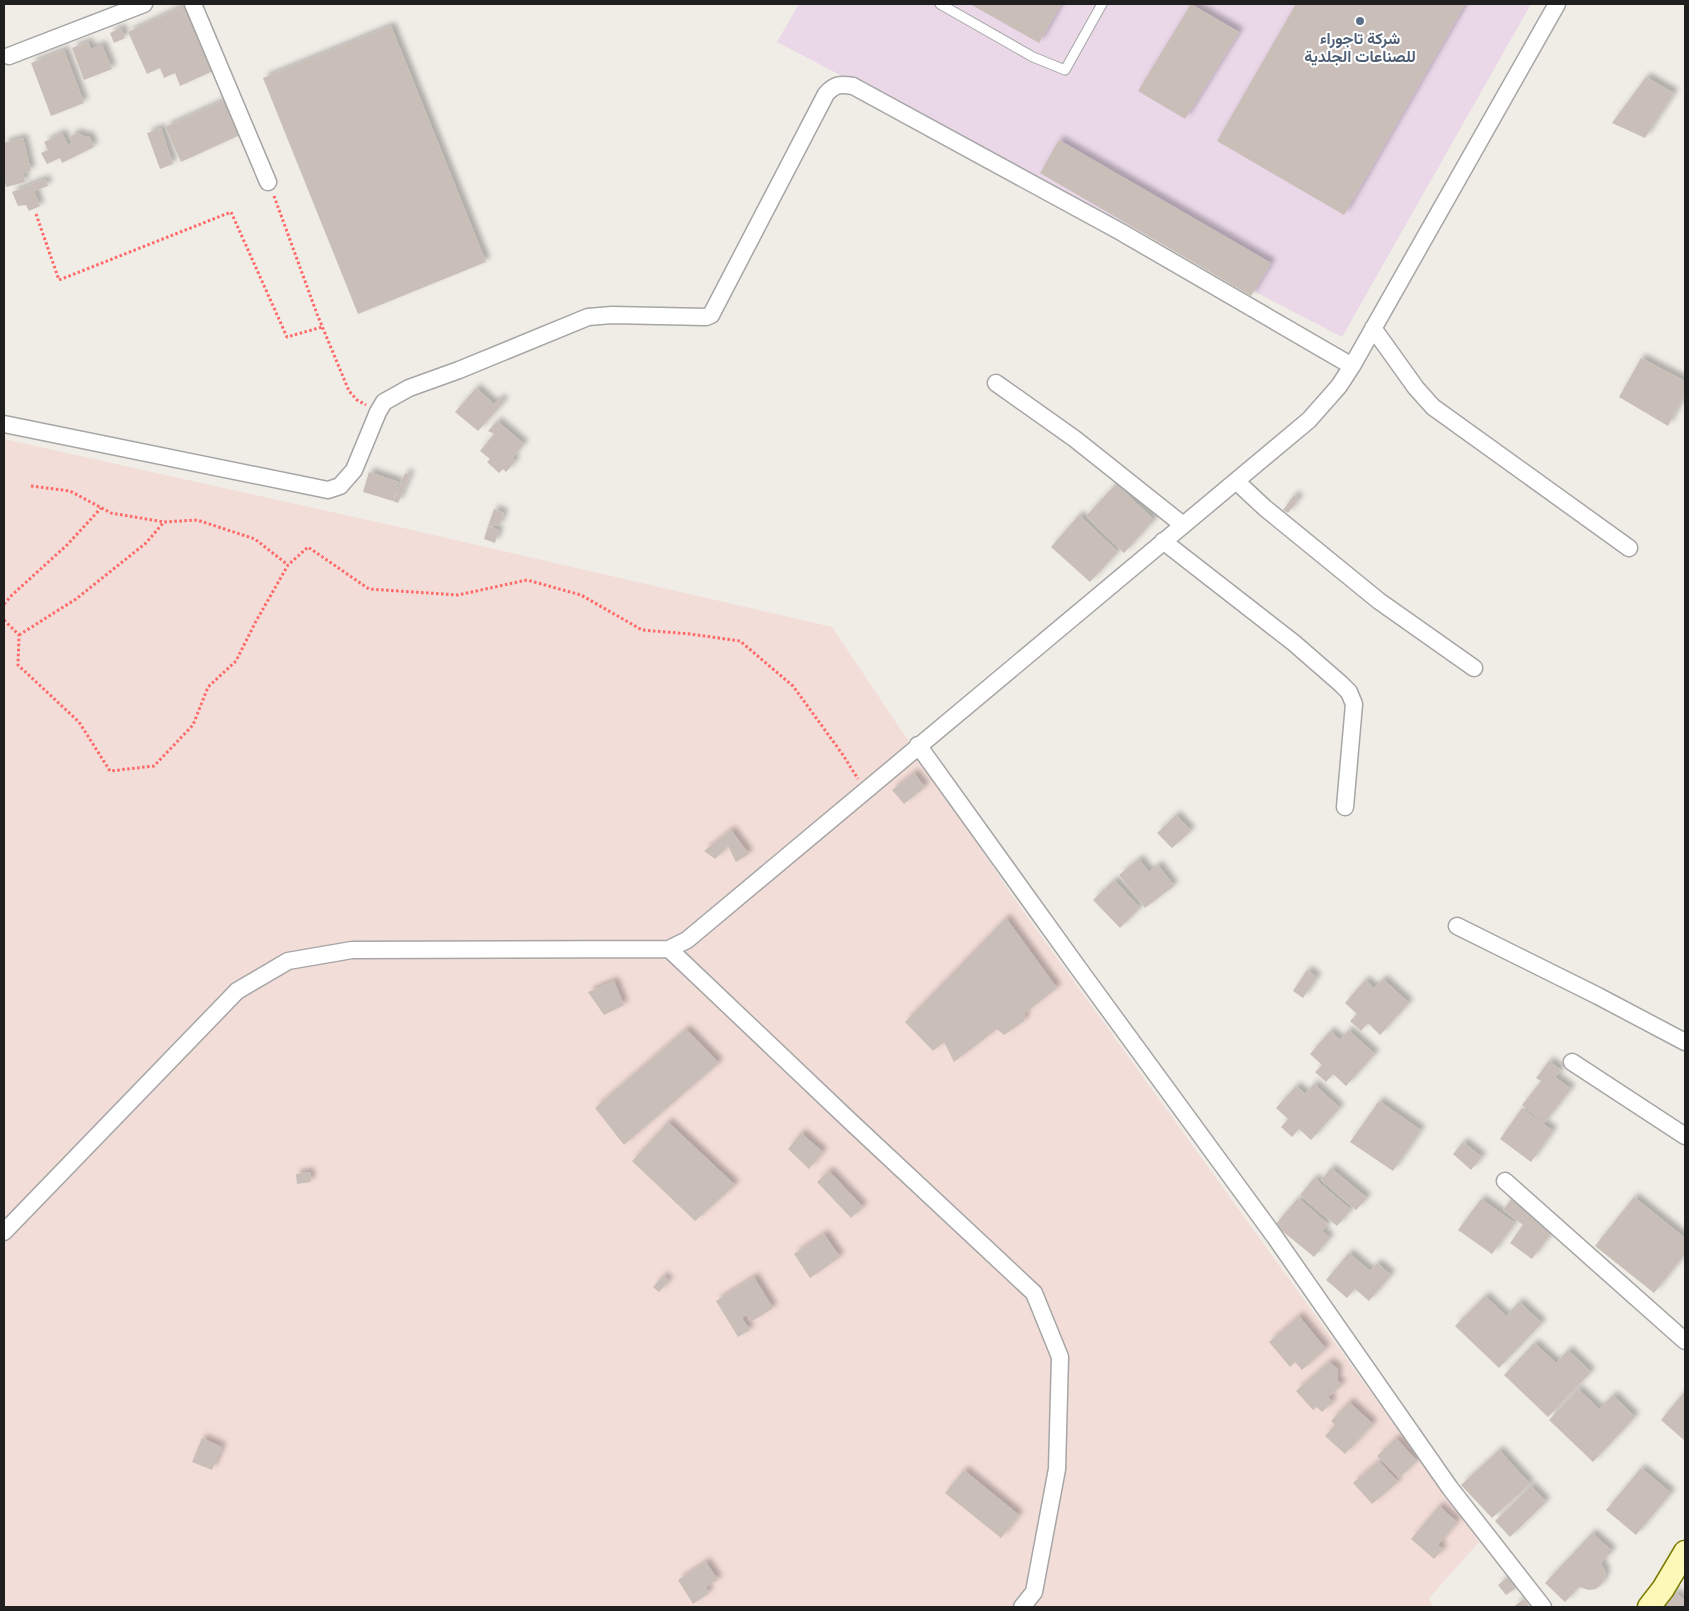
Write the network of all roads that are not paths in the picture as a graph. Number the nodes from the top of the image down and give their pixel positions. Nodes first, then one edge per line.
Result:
1 (144, 4) edge
2 (193, 4) edge
3 (940, 4) edge
4 (1102, 4) edge
5 (1557, 4) edge
6 (9, 56) dead end
7 (268, 182) road end
8 (1373, 328) junction
9 (1352, 366) junction
10 (996, 383) dead end
11 (4, 424) edge
12 (1236, 481) junction
13 (1183, 525) junction
14 (1163, 542) junction
15 (1629, 548) dead end
16 (1474, 668) dead end
17 (918, 746) junction
18 (1345, 807) dead end
19 (1457, 926) dead end
20 (669, 949) junction
21 (1685, 1042) edge
22 (1572, 1062) dead end
23 (1685, 1136) edge
24 (1505, 1181) dead end
25 (4, 1232) edge
26 (1685, 1341) edge
27 (1685, 1552) edge
28 (1022, 1607) edge
29 (1542, 1607) edge
30 (1649, 1607) edge

1 - 6 street
2 - 7 street
3 - 4 lane
5 - 8 street
8 - 9 street
8 - 15 street
9 - 11 street
9 - 12 street
10 - 13 street
12 - 13 street
12 - 16 street
13 - 14 street
14 - 17 street
14 - 18 street
17 - 20 street
17 - 29 street
19 - 21 street
20 - 25 street
20 - 28 street
22 - 23 street
24 - 26 street
27 - 30 street

